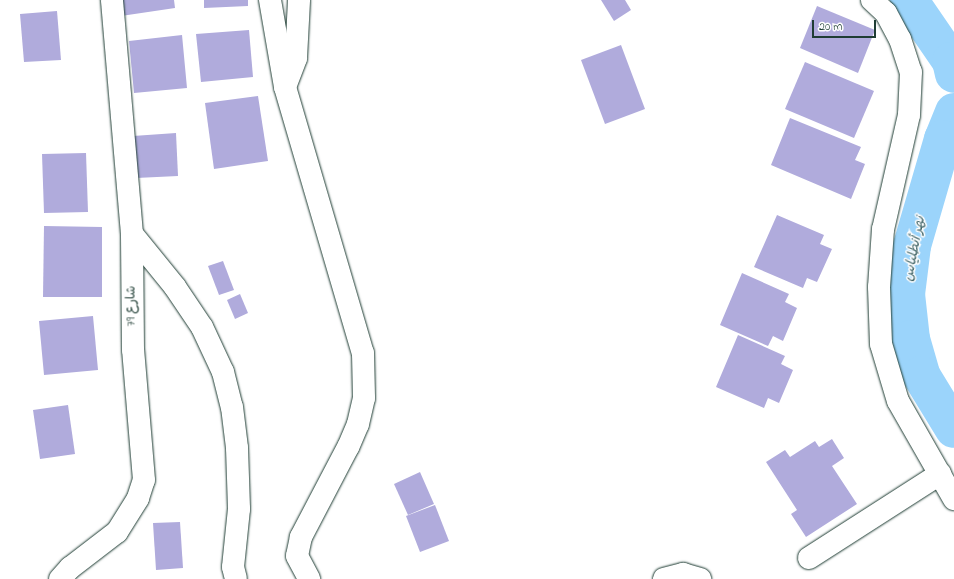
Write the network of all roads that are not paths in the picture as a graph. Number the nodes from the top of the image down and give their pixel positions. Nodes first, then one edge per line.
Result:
1 (112, 0) edge
2 (270, 0) edge
3 (299, 0) edge
4 (872, 0) edge
5 (285, 87) junction
6 (132, 234) junction
7 (940, 474) junction
8 (954, 499) edge
9 (810, 558) dead end
10 (60, 579) edge
11 (236, 579) edge
12 (309, 579) edge
13 (664, 579) edge
14 (700, 579) edge

1 - 6 street, شارع 79
2 - 5 street
3 - 5 street
4 - 7 street
5 - 12 street
6 - 10 street, شارع 79
6 - 11 street
7 - 8 street
7 - 9 street
13 - 14 street

